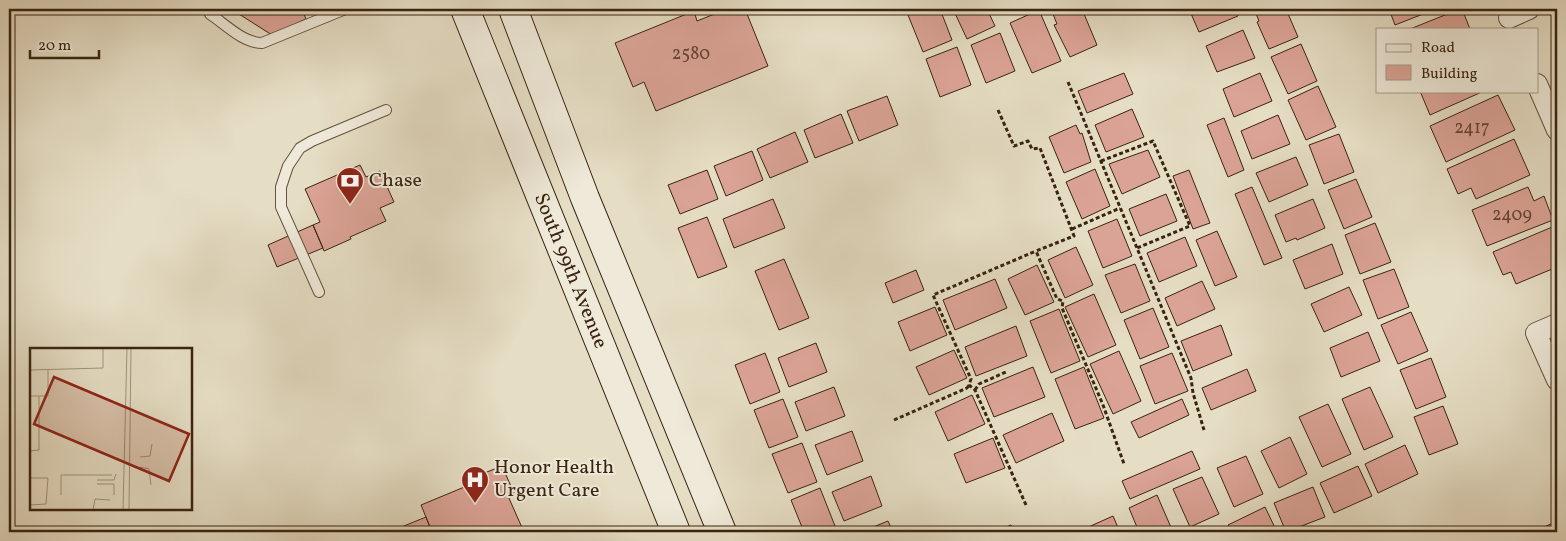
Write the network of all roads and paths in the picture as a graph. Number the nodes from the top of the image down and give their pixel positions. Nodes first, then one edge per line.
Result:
1 (208, 9) edge
2 (465, 9) edge
3 (513, 9) edge
4 (1529, 9) edge
5 (344, 10) dead end
6 (1509, 18) edge
7 (1068, 82) dead end
8 (1538, 86) edge
9 (386, 110) dead end
10 (998, 110) dead end
11 (1557, 130) edge
12 (1101, 161) junction
13 (1120, 208) junction
14 (1072, 229) junction
15 (1137, 248) junction
16 (1036, 251) junction
17 (319, 292) dead end
18 (1557, 324) edge
19 (644, 342) junction
20 (603, 355) junction
21 (1006, 372) dead end
22 (1557, 380) edge
23 (969, 385) junction
24 (975, 390) junction
25 (894, 420) dead end
26 (1204, 430) dead end
27 (1124, 464) dead end
28 (1026, 505) dead end
29 (676, 532) edge
30 (722, 532) edge

1 - 5 lane
2 - 20 main road, South 99th Avenue
3 - 19 main road, South 99th Avenue
4 - 6 street
7 - 12 path
8 - 11 street
9 - 17 lane
10 - 14 path
12 - 13 path
12 - 15 path
13 - 14 path
13 - 15 path
14 - 16 path
15 - 26 path
16 - 23 path
16 - 27 path
18 - 22 street
19 - 20 main road
19 - 30 main road, South 99th Avenue
20 - 29 main road, South 99th Avenue
21 - 24 path
23 - 24 path
23 - 25 path
24 - 28 path

